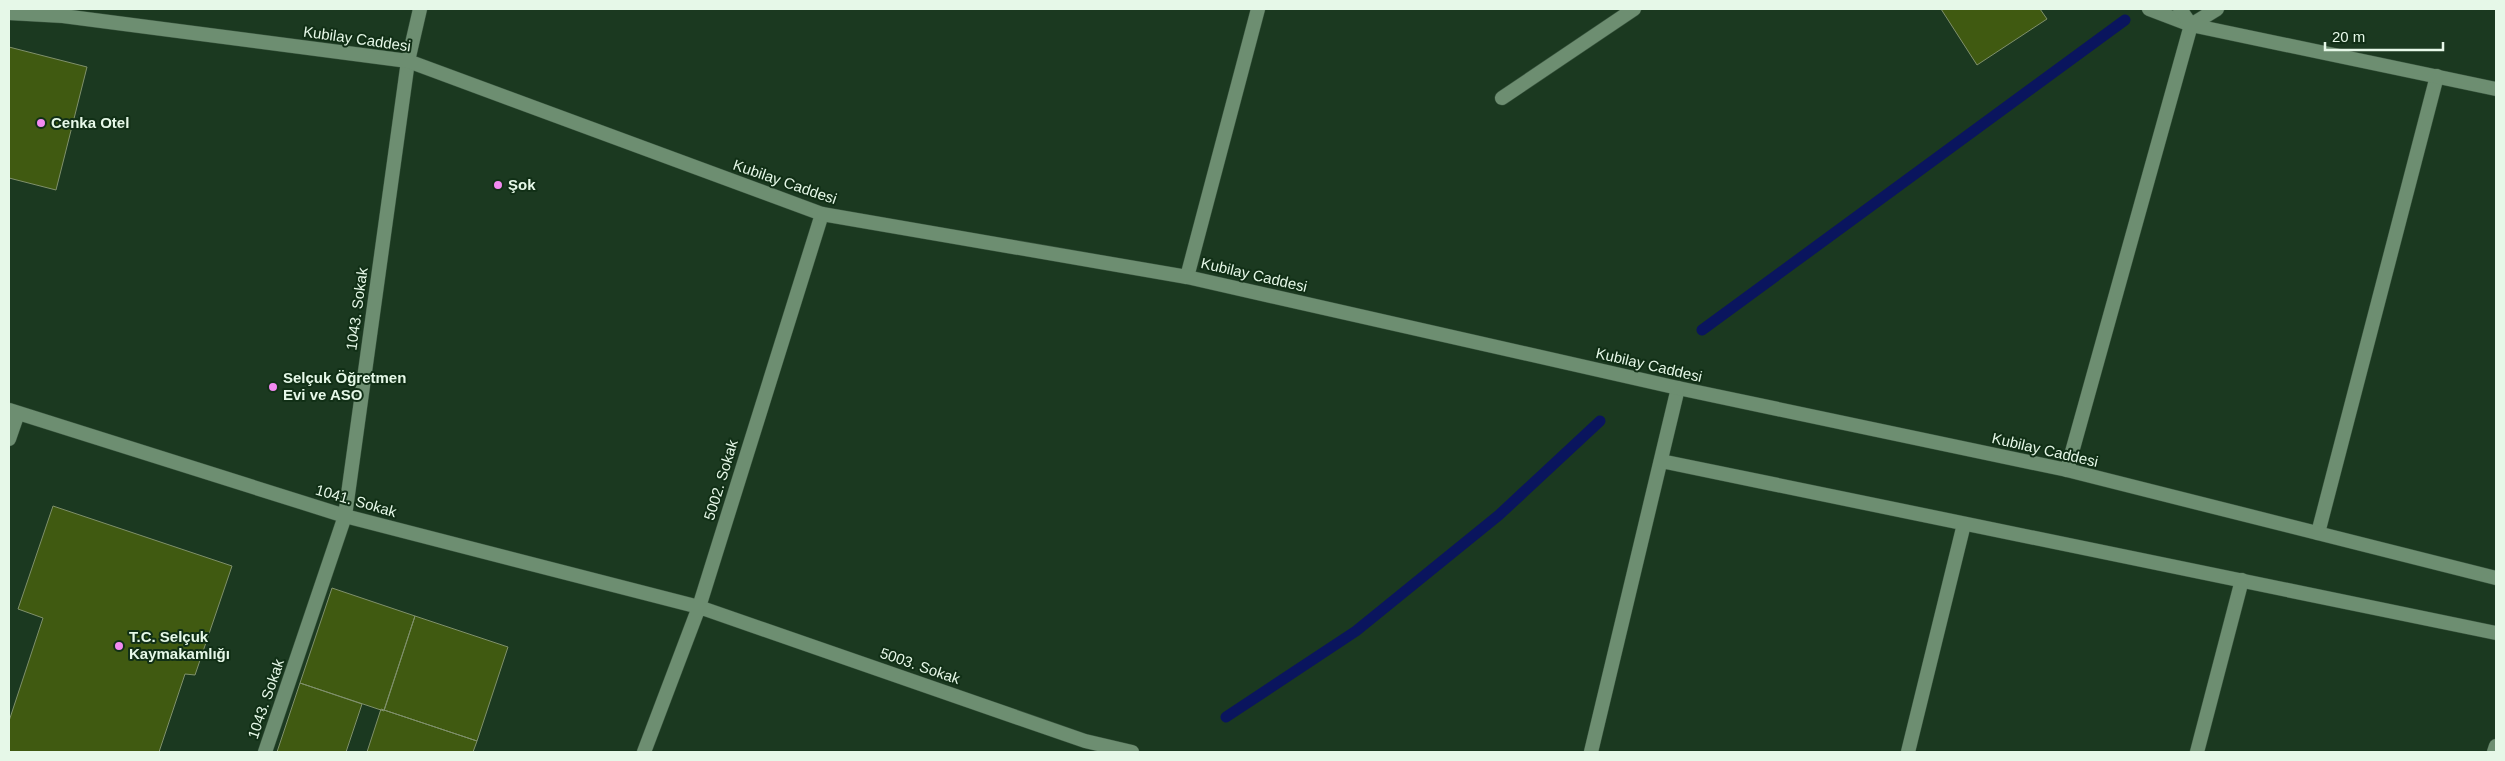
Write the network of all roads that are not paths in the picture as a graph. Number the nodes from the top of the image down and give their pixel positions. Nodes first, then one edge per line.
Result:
1 (420, 9) edge
2 (1258, 9) edge
3 (1634, 9) edge
4 (2149, 9) edge
5 (2180, 9) edge
6 (2217, 9) edge
7 (9, 12) edge
8 (64, 13) edge
9 (2191, 25) junction
10 (408, 61) junction
11 (2437, 76) junction
12 (2496, 89) edge
13 (1502, 98) dead end
14 (822, 214) junction
15 (1187, 277) junction
16 (1678, 388) junction
17 (13, 411) edge
18 (9, 439) edge
19 (1660, 461) junction
20 (2067, 470) junction
21 (345, 516) junction
22 (1964, 524) junction
23 (2318, 533) junction
24 (2496, 578) edge
25 (2242, 580) junction
26 (699, 607) junction
27 (2496, 633) edge
28 (2496, 746) edge
29 (265, 752) edge
30 (644, 752) edge
31 (1132, 752) edge
32 (1591, 752) edge
33 (1908, 752) edge
34 (2197, 752) edge
35 (2494, 752) edge

1 - 10 street, 1043. Sokak
2 - 15 street
3 - 13 street
4 - 9 street
5 - 9 street
6 - 9 street
7 - 8 street, Kubilay Caddesi
8 - 10 street, Kubilay Caddesi
9 - 11 street
9 - 20 street
10 - 14 street, Kubilay Caddesi
10 - 21 street, 1043. Sokak
11 - 12 street
11 - 23 street
14 - 15 street, Kubilay Caddesi
14 - 26 street, 5002. Sokak
15 - 16 street, Kubilay Caddesi
16 - 19 street
16 - 20 street, Kubilay Caddesi
17 - 18 street
17 - 21 street, 1041. Sokak
19 - 22 street
19 - 32 street
20 - 23 street, Kubilay Caddesi
21 - 26 street, 1041. Sokak
21 - 29 street, 1043. Sokak
22 - 25 street
22 - 33 street
23 - 24 street, Kubilay Caddesi
25 - 27 street
25 - 34 street
26 - 30 street, 5002. Sokak
26 - 31 street, 5003. Sokak
28 - 35 street

